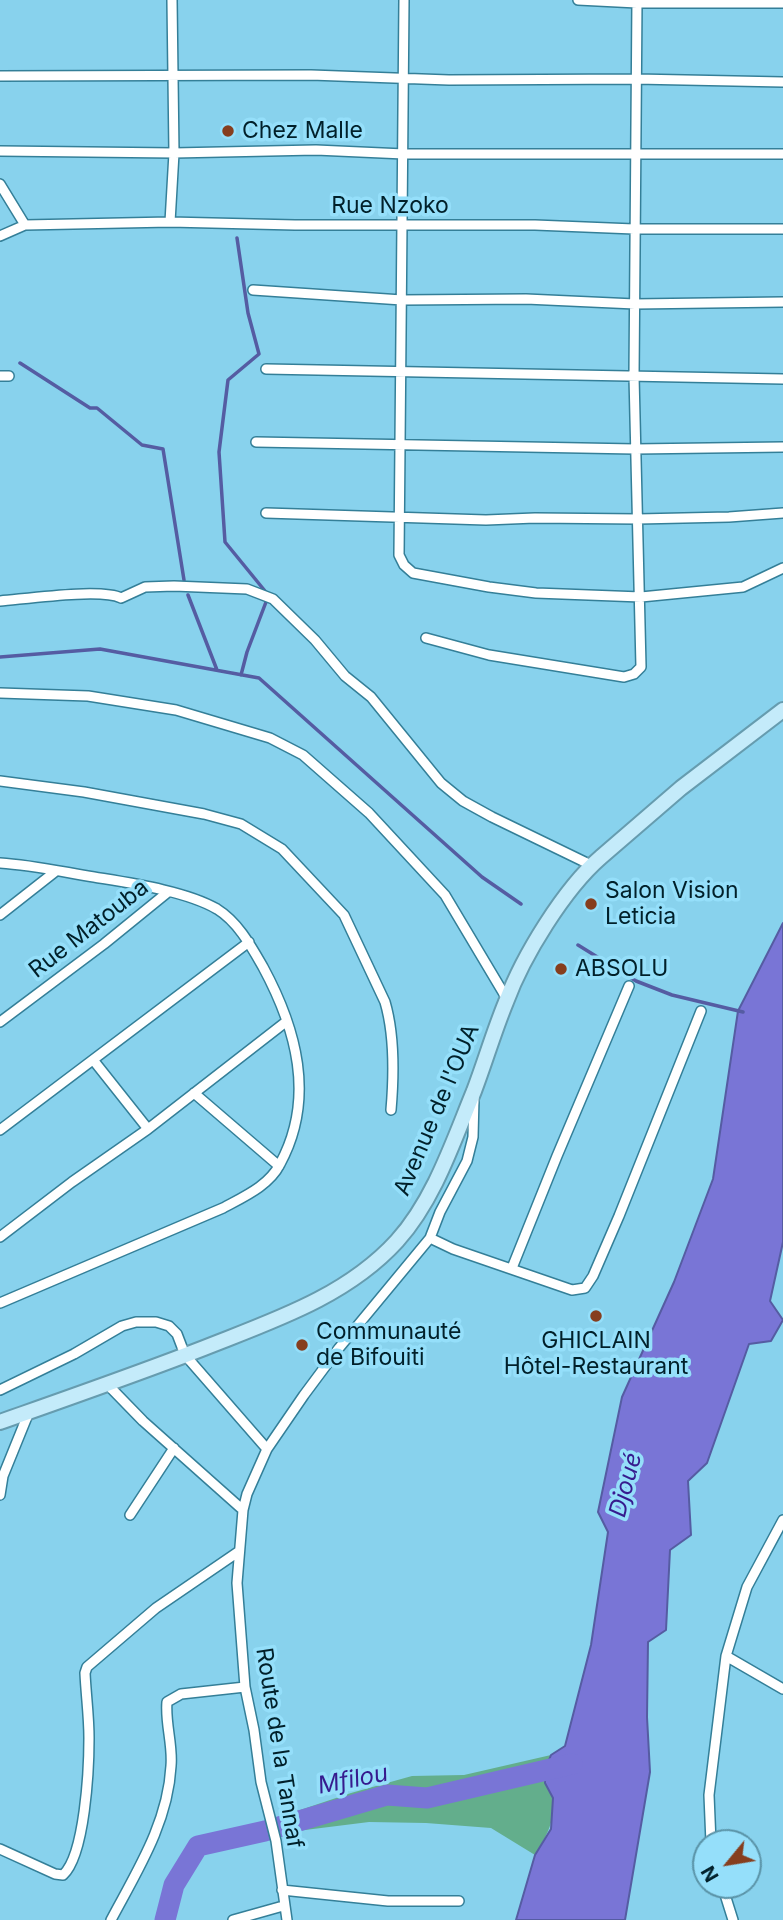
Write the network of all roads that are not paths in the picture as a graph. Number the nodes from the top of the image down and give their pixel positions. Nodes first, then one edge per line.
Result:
1 (172, 0) edge
2 (404, 0) edge
3 (578, 0) edge
4 (637, 1) edge
5 (783, 3) edge
6 (0, 76) edge
7 (173, 76) junction
8 (403, 77) junction
9 (636, 79) junction
10 (783, 82) edge
11 (0, 151) edge
12 (174, 153) junction
13 (636, 153) junction
14 (404, 154) junction
15 (783, 154) edge
16 (0, 184) edge
17 (170, 222) junction
18 (402, 224) junction
19 (25, 225) junction
20 (634, 229) junction
21 (783, 229) edge
22 (0, 236) edge
23 (253, 290) dead end
24 (402, 300) junction
25 (783, 302) edge
26 (635, 304) junction
27 (266, 369) dead end
28 (400, 372) junction
29 (634, 376) junction
30 (783, 379) edge
31 (256, 443) dead end
32 (400, 445) junction
33 (783, 447) edge
34 (635, 449) junction
35 (266, 513) dead end
36 (783, 513) edge
37 (399, 516) junction
38 (638, 519) junction
39 (783, 568) edge
40 (641, 597) junction
41 (0, 601) edge
42 (426, 638) dead end
43 (0, 693) edge
44 (783, 710) edge
45 (0, 781) edge
46 (0, 863) edge
47 (591, 865) junction
48 (56, 871) junction
49 (168, 892) junction
50 (0, 915) edge
51 (249, 942) junction
52 (629, 986) dead end
53 (507, 999) junction
54 (701, 1011) dead end
55 (287, 1021) junction
56 (0, 1022) edge
57 (94, 1061) junction
58 (475, 1089) junction
59 (194, 1093) junction
60 (391, 1110) dead end
61 (148, 1129) junction
62 (0, 1130) edge
63 (279, 1166) junction
64 (0, 1237) edge
65 (430, 1238) junction
66 (512, 1268) junction
67 (0, 1303) edge
68 (185, 1355) junction
69 (107, 1384) junction
70 (0, 1390) edge
71 (29, 1412) junction
72 (0, 1422) edge
73 (174, 1448) junction
74 (267, 1449) junction
75 (0, 1495) edge
76 (243, 1510) junction
77 (130, 1515) dead end
78 (783, 1520) edge
79 (238, 1552) junction
80 (726, 1656) junction
81 (245, 1687) junction
82 (783, 1689) edge
83 (710, 1829) edge
84 (0, 1849) edge
85 (282, 1890) junction
86 (726, 1899) edge
87 (459, 1902) dead end
88 (283, 1906) junction
89 (111, 1920) edge
90 (233, 1920) edge
91 (287, 1920) edge
92 (733, 1920) edge

1 - 7 street
2 - 8 street
3 - 4 street
4 - 5 street
4 - 9 street
6 - 7 street
7 - 8 street
7 - 12 street
8 - 9 street
8 - 14 street
9 - 10 street
9 - 13 street
11 - 12 street
12 - 14 street
12 - 17 street
13 - 14 street
13 - 15 street
13 - 20 street
14 - 18 street
16 - 19 street
17 - 18 street, Rue Nzoko
17 - 19 street, Rue Nzoko
18 - 20 street, Rue Nzoko
18 - 24 street
19 - 22 street, Rue Nzoko
20 - 21 street, Rue Nzoko
20 - 26 street
23 - 24 street
24 - 26 street
24 - 28 street
25 - 26 street
26 - 29 street
27 - 28 street
28 - 29 street
28 - 32 street
29 - 30 street
29 - 34 street
31 - 32 street
32 - 34 street
32 - 37 street
33 - 34 street
34 - 38 street
35 - 37 street
36 - 38 street
37 - 38 street
37 - 40 street
38 - 40 street
39 - 40 street
40 - 42 street
41 - 47 street
43 - 53 street
44 - 47 main road, Avenue de l'OUA
45 - 60 street
46 - 48 street
47 - 53 main road, Avenue de l'OUA
48 - 49 street
48 - 50 street
49 - 51 street
49 - 56 street, Rue Matouba
51 - 55 street
51 - 57 street
52 - 66 street
53 - 58 main road, Avenue de l'OUA
54 - 66 street
55 - 59 street
55 - 63 street
57 - 61 street
57 - 62 street
58 - 65 street, Route de la Tannaf
58 - 68 main road, Avenue de l'OUA
59 - 61 street
59 - 63 street
61 - 64 street
63 - 67 street
65 - 66 street
65 - 74 street, Route de la Tannaf
68 - 69 main road, Avenue de l'OUA
68 - 70 street
68 - 74 street
69 - 71 main road, Avenue de l'OUA
69 - 73 street
71 - 72 main road, Avenue de l'OUA
71 - 75 street
73 - 76 street
73 - 77 street
74 - 76 street, Route de la Tannaf
76 - 79 street, Route de la Tannaf
78 - 80 street
79 - 81 street, Route de la Tannaf
79 - 84 street
80 - 82 street
80 - 83 street
81 - 85 street, Route de la Tannaf
81 - 89 street
85 - 87 street
85 - 88 street, Route de la Tannaf
86 - 92 street
88 - 90 street
88 - 91 street, Route de la Tannaf

